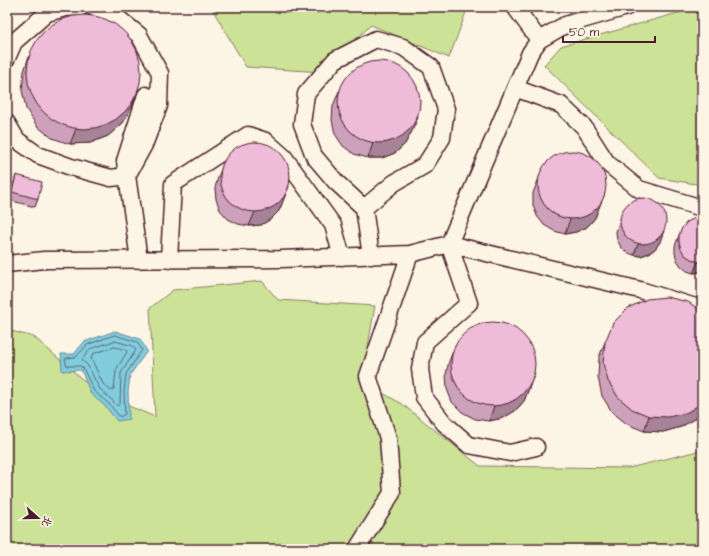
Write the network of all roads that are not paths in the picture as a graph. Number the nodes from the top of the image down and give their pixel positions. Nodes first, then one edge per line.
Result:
1 (81, 7) edge
2 (93, 7) edge
3 (515, 7) edge
4 (627, 7) edge
5 (539, 40) junction
6 (7, 58) edge
7 (515, 88) junction
8 (146, 95) dead end
9 (7, 123) edge
10 (127, 176) junction
11 (364, 208) junction
12 (702, 208) edge
13 (449, 244) junction
14 (410, 254) junction
15 (371, 256) junction
16 (342, 257) junction
17 (138, 260) junction
18 (169, 260) junction
19 (7, 264) edge
20 (702, 309) edge
21 (536, 448) dead end
22 (357, 549) edge

1 - 6 lane
2 - 10 lane
3 - 5 lane
4 - 5 lane
5 - 7 lane
7 - 12 lane
7 - 13 lane
8 - 10 lane
9 - 10 lane
10 - 17 lane
11 - 11 lane
11 - 15 lane
13 - 14 lane
13 - 20 lane
13 - 21 lane
14 - 15 lane
14 - 22 lane
15 - 16 lane
16 - 18 lane
16 - 18 lane
17 - 18 lane
17 - 19 lane

